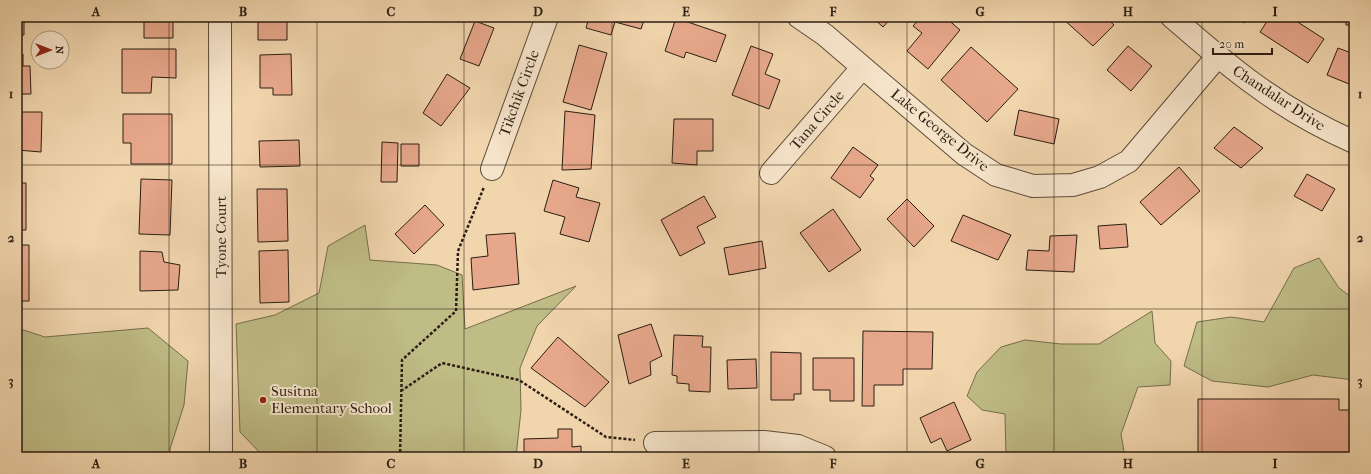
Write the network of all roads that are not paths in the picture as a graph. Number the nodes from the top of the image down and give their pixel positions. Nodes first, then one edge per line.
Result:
1 (220, 17) edge
2 (547, 17) edge
3 (799, 17) edge
4 (1172, 17) edge
5 (1217, 57) junction
6 (862, 68) junction
7 (1354, 142) edge
8 (492, 169) road end
9 (771, 172) dead end
10 (655, 443) road end
11 (221, 457) edge
12 (826, 457) edge

1 - 11 street, Tyone Court
2 - 8 street, Tikchik Circle
3 - 6 street, Lake George Drive
4 - 5 street, Chandalar Drive
5 - 6 street, Lake George Drive
5 - 7 street, Chandalar Drive
6 - 9 street, Tana Circle
10 - 12 street

